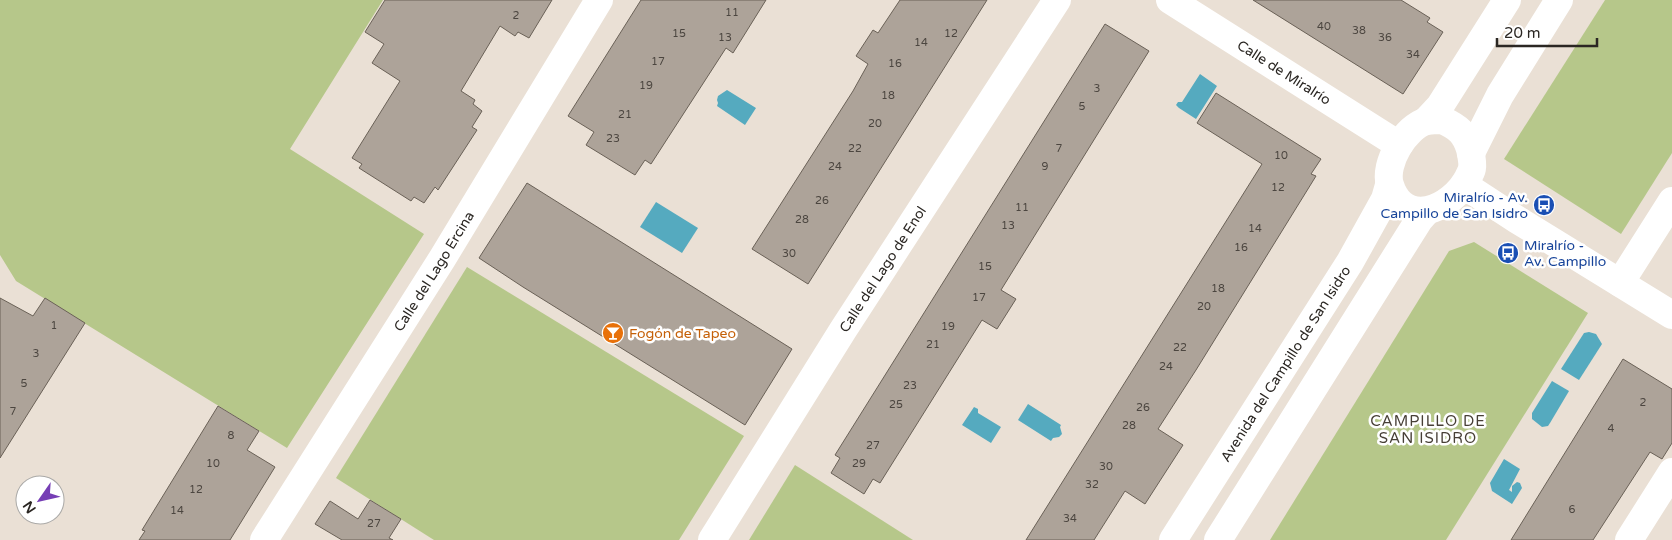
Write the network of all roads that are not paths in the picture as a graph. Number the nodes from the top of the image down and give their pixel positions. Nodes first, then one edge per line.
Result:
1 (599, 0) edge
2 (1057, 0) edge
3 (1170, 0) edge
4 (1507, 0) edge
5 (1560, 0) edge
6 (1426, 121) junction
7 (1399, 145) junction
8 (1471, 152) junction
9 (1389, 185) junction
10 (1464, 185) junction
11 (1672, 201) edge
12 (1427, 211) junction
13 (1620, 283) junction
14 (1672, 315) edge
15 (1672, 472) edge
16 (264, 540) edge
17 (712, 540) edge
18 (1173, 540) edge
19 (1218, 540) edge
20 (1629, 540) edge

1 - 16 street, Calle del Lago Ercina
2 - 17 street, Calle del Lago de Enol
3 - 7 street, Calle de Miralrío
4 - 6 street
5 - 8 street
6 - 7 street
6 - 8 street
7 - 9 street
8 - 10 street
9 - 12 street
9 - 18 street, Avenida del Campillo de San Isidro
10 - 12 street
10 - 13 street
11 - 13 street
12 - 19 street
13 - 14 street
15 - 20 street

